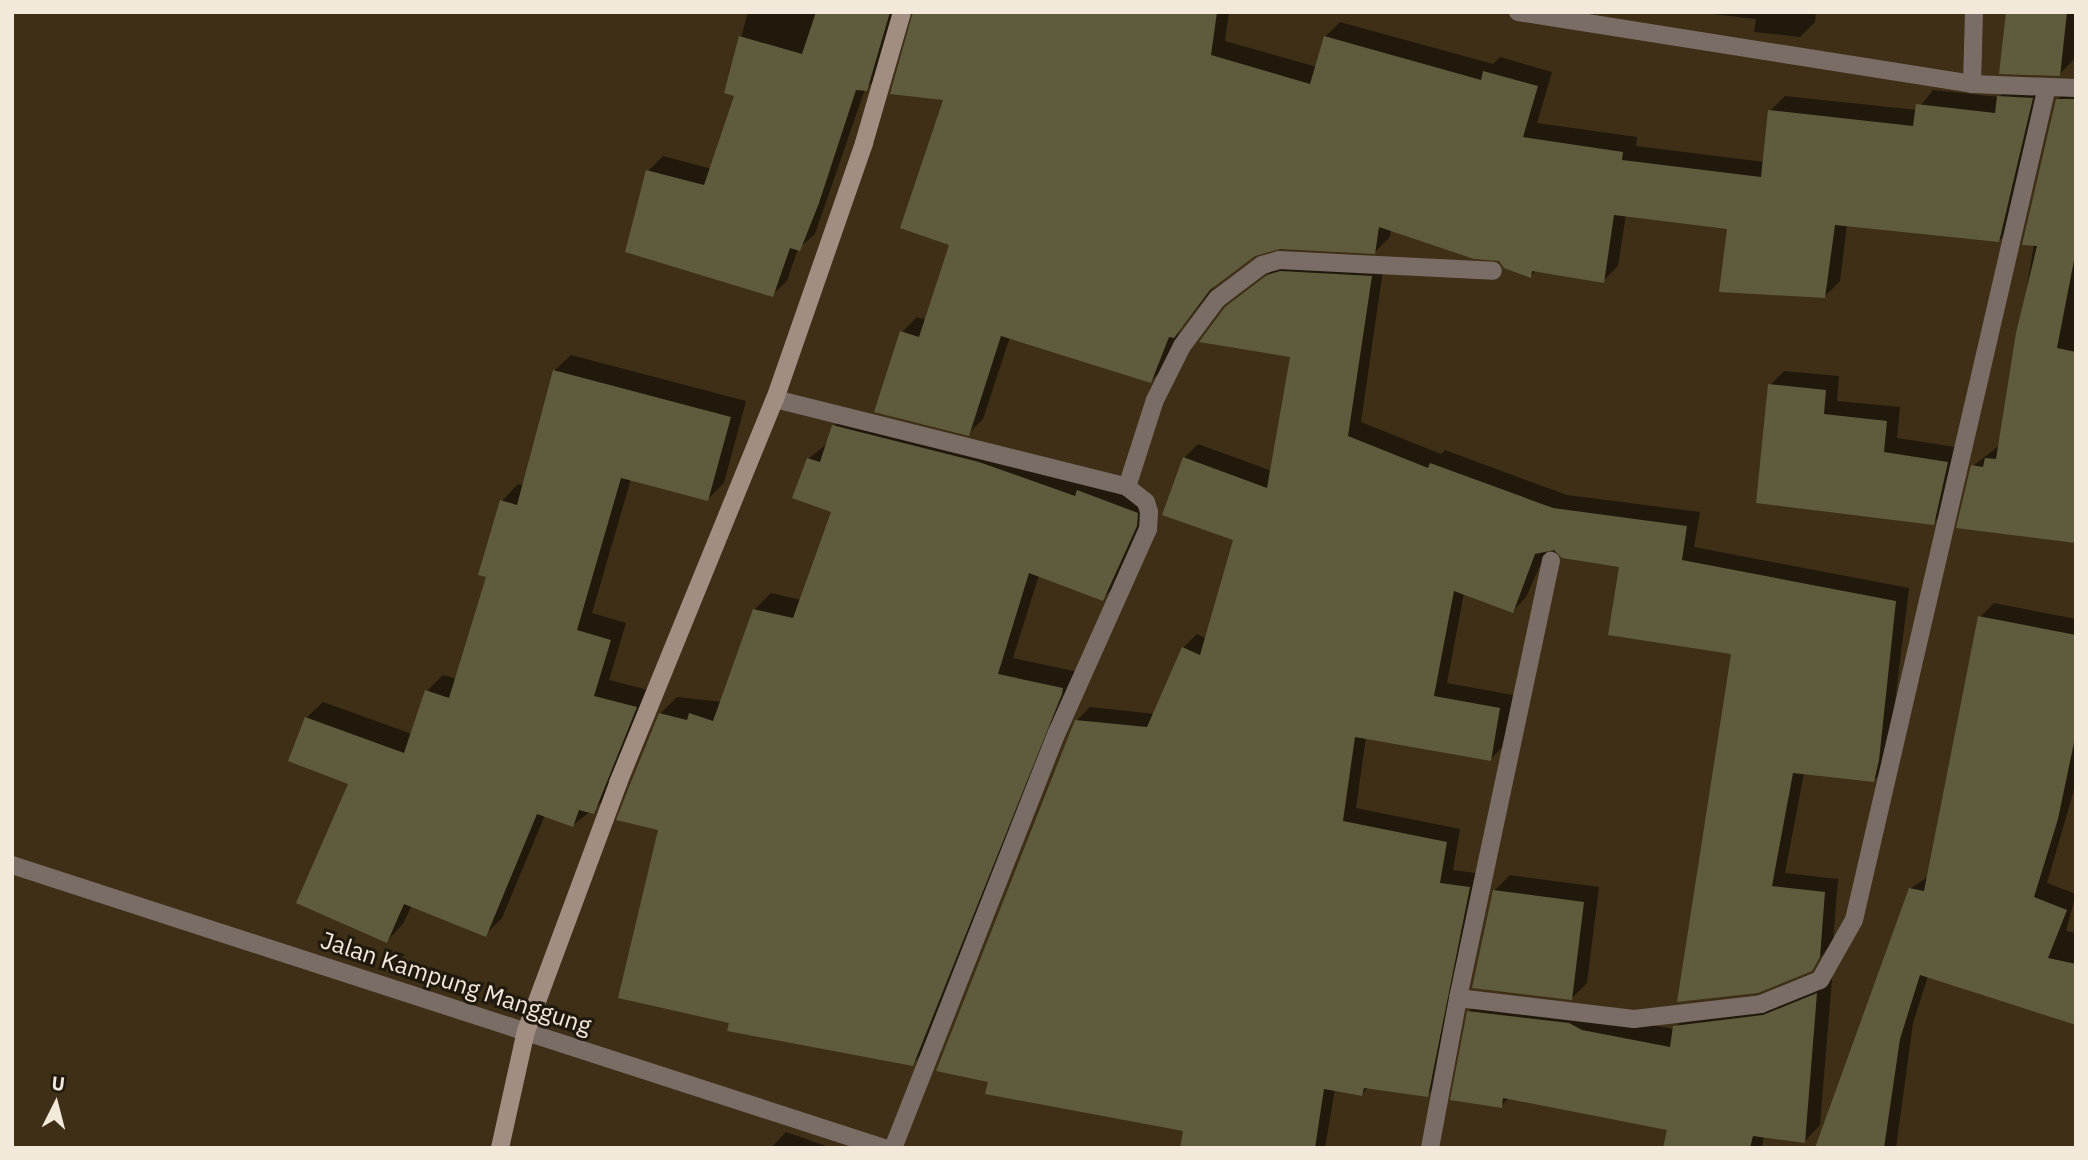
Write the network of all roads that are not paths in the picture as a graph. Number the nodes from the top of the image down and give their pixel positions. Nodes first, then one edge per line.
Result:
1 (902, 12) edge
2 (1518, 12) edge
3 (1974, 12) edge
4 (1972, 84) junction
5 (2047, 87) junction
6 (2076, 88) edge
7 (1493, 271) dead end
8 (775, 399) junction
9 (1127, 487) junction
10 (1551, 561) dead end
11 (12, 865) edge
12 (1458, 998) junction
13 (526, 1031) junction
14 (500, 1148) edge
15 (884, 1148) edge
16 (893, 1148) edge
17 (1430, 1148) edge

1 - 8 street
2 - 4 street
3 - 4 street
4 - 5 street
5 - 6 street
5 - 12 street
7 - 9 street
8 - 9 street
8 - 13 street
9 - 16 street
10 - 12 street
11 - 13 street, Jalan Kampung Manggung
12 - 17 street
13 - 14 street
13 - 15 street, Jalan Kampung Manggung

